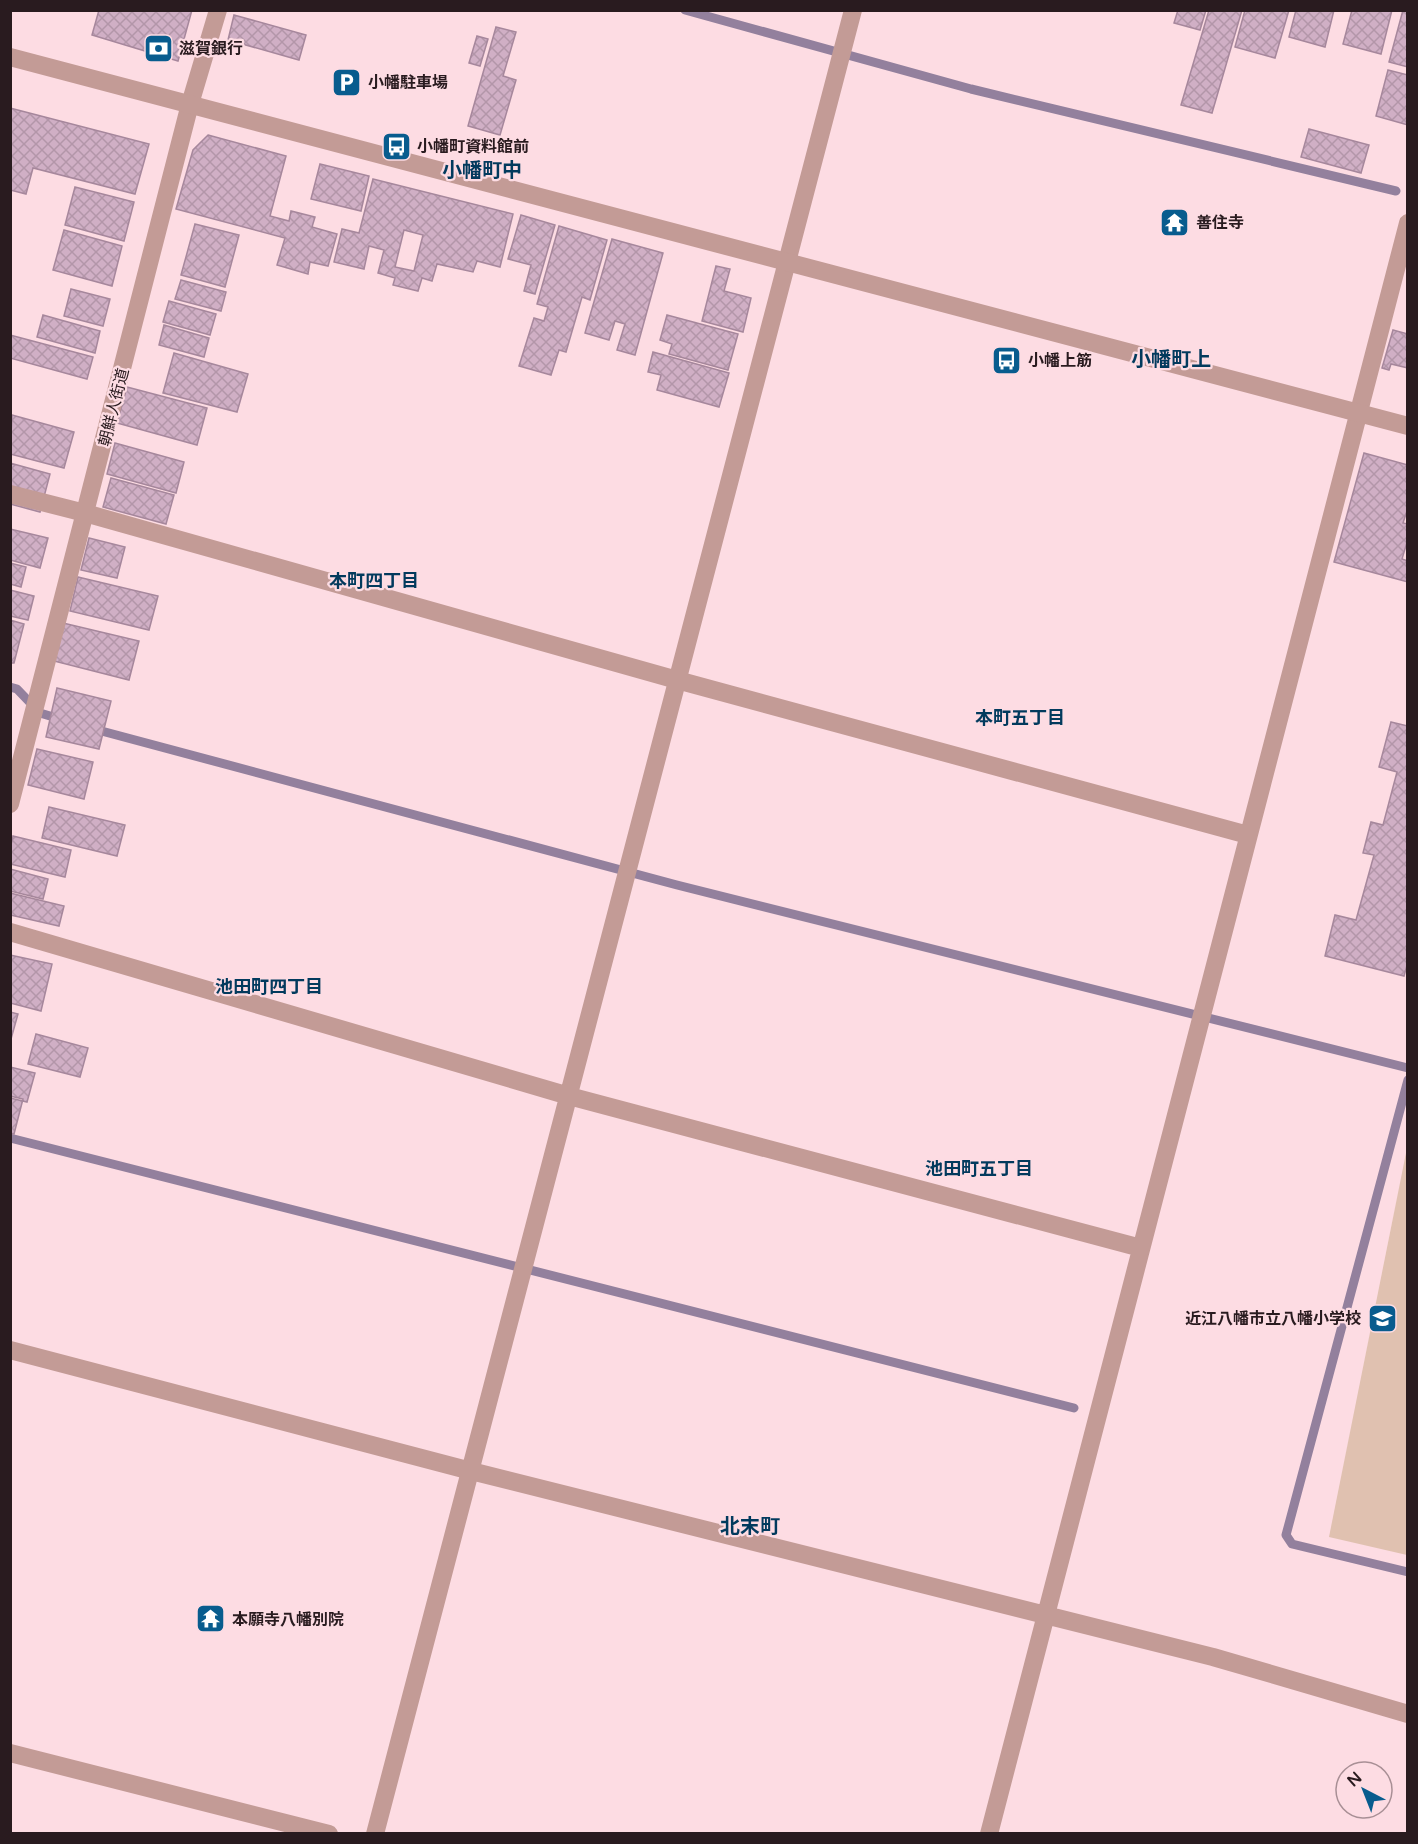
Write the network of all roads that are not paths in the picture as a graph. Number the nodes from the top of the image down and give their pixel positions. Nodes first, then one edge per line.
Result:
1 (218, 10) edge
2 (853, 10) edge
3 (10, 57) edge
4 (190, 104) junction
5 (1407, 223) edge
6 (787, 262) junction
7 (1358, 413) junction
8 (1407, 426) edge
9 (10, 494) edge
10 (85, 513) junction
11 (677, 680) junction
12 (10, 804) edge
13 (1248, 835) junction
14 (10, 932) edge
15 (568, 1096) junction
16 (1141, 1248) junction
17 (10, 1350) edge
18 (471, 1471) junction
19 (1046, 1615) junction
20 (1407, 1714) edge
21 (10, 1753) edge
22 (329, 1833) edge
23 (375, 1833) edge
24 (989, 1833) edge

1 - 4 street, 朝鮮人街道
2 - 6 street
3 - 4 street
4 - 6 street
4 - 10 street, 朝鮮人街道
5 - 7 street
6 - 7 street
6 - 11 street
7 - 8 street
7 - 13 street
9 - 10 street
10 - 11 street
10 - 12 street, 朝鮮人街道
11 - 13 street
11 - 15 street
13 - 16 street
14 - 15 street
15 - 16 street
15 - 18 street
16 - 19 street
17 - 18 street
18 - 19 street
18 - 23 street
19 - 20 street
19 - 24 street
21 - 22 street

